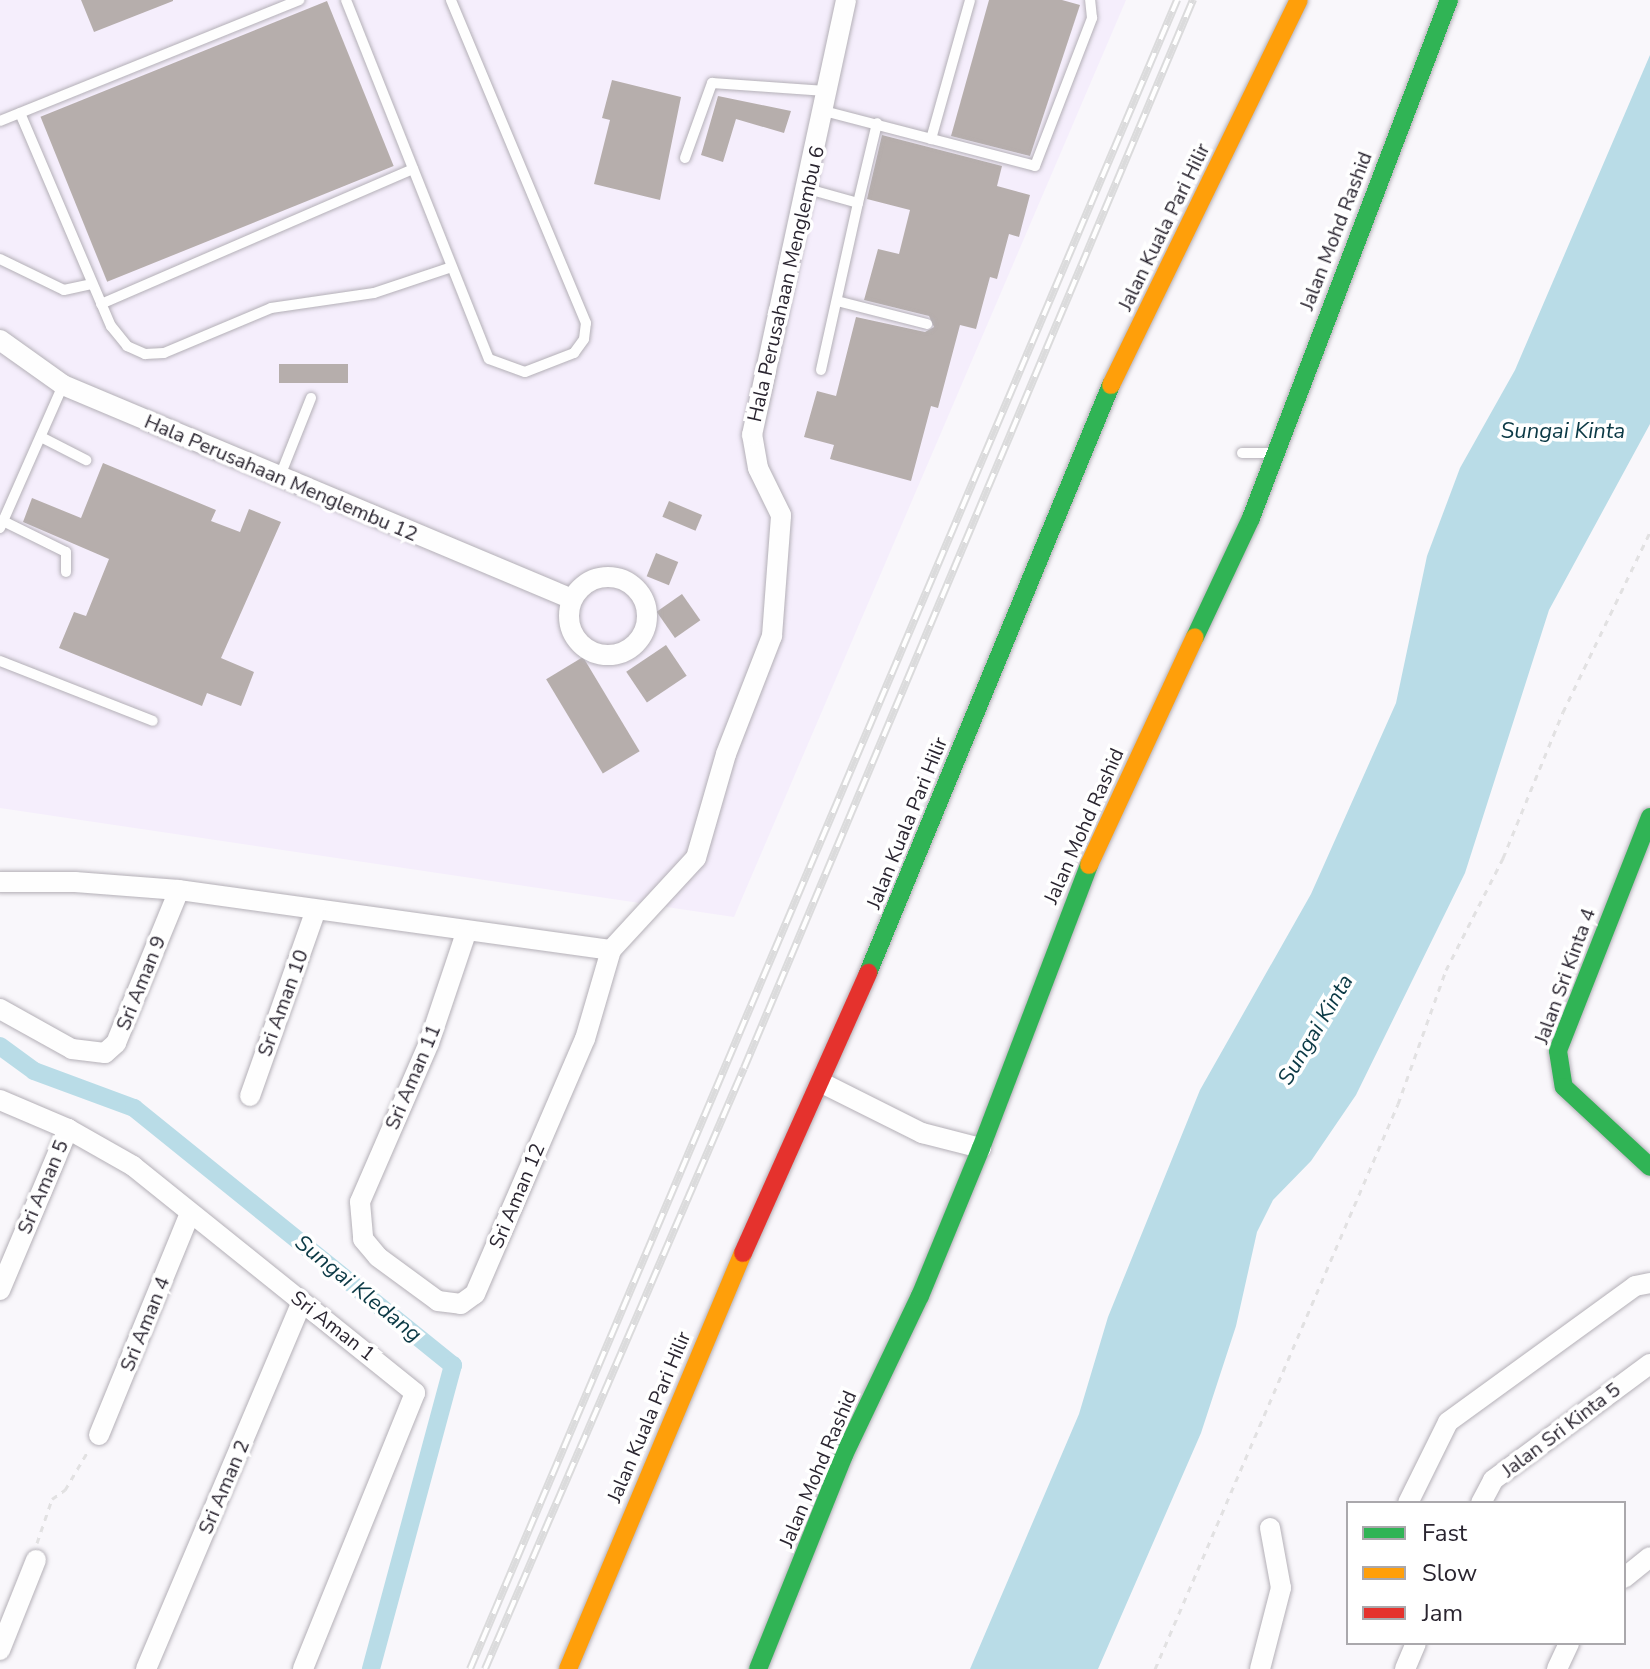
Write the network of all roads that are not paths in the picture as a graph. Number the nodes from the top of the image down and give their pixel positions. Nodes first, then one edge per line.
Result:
1 (299, 0) edge
2 (346, 0) edge
3 (451, 0) edge
4 (846, 0) edge
5 (970, 0) edge
6 (1090, 0) edge
7 (1299, 0) edge
8 (1449, 0) edge
9 (826, 101) junction
10 (20, 113) junction
11 (0, 121) edge
12 (877, 123) junction
13 (931, 139) junction
14 (685, 158) dead end
15 (413, 169) junction
16 (808, 189) junction
17 (858, 203) junction
18 (0, 259) edge
19 (452, 267) junction
20 (92, 284) junction
21 (837, 301) junction
22 (101, 304) junction
23 (927, 324) dead end
24 (0, 340) edge
25 (821, 370) dead end
26 (63, 385) junction
27 (311, 398) dead end
28 (41, 437) junction
29 (1242, 453) dead end
30 (1277, 453) junction
31 (86, 460) dead end
32 (279, 478) junction
33 (2, 525) edge
34 (66, 572) dead end
35 (572, 599) dead end
36 (0, 661) edge
37 (153, 721) dead end
38 (1650, 817) edge
39 (0, 882) edge
40 (179, 890) junction
41 (316, 910) junction
42 (466, 933) junction
43 (611, 950) junction
44 (0, 1009) edge
45 (822, 1083) junction
46 (250, 1096) dead end
47 (0, 1100) edge
48 (68, 1129) junction
49 (981, 1148) junction
50 (1650, 1167) edge
51 (190, 1213) junction
52 (358, 1219) joint
53 (1650, 1283) edge
54 (0, 1290) edge
55 (301, 1304) junction
56 (1650, 1364) edge
57 (99, 1435) road end
58 (1409, 1501) edge
59 (1482, 1501) edge
60 (1270, 1528) dead end
61 (1650, 1557) edge
62 (36, 1560) road end
63 (1626, 1576) edge
64 (1415, 1645) edge
65 (1568, 1645) edge
66 (0, 1650) edge
67 (146, 1669) edge
68 (303, 1669) edge
69 (568, 1669) edge
70 (758, 1669) edge
71 (1260, 1669) edge
72 (1405, 1669) edge
73 (1557, 1669) edge

1 - 10 lane
2 - 15 lane
3 - 19 lane
4 - 9 street, Hala Perusahaan Menglembu 6
5 - 13 lane
6 - 13 lane
7 - 45 street, Jalan Kuala Pari Hilir
8 - 30 street, Jalan Mohd Rashid
9 - 12 lane
9 - 14 lane
9 - 16 street, Hala Perusahaan Menglembu 6
10 - 11 lane
10 - 20 lane
12 - 13 lane
12 - 17 lane
15 - 19 lane
15 - 22 lane
16 - 17 lane
16 - 43 street, Hala Perusahaan Menglembu 6
17 - 21 lane
18 - 20 lane
19 - 22 lane
20 - 22 lane
21 - 23 lane
21 - 25 lane
24 - 26 street, Hala Perusahaan Menglembu 12
26 - 28 lane
26 - 32 street, Hala Perusahaan Menglembu 12
27 - 32 lane
28 - 31 lane
28 - 33 lane
29 - 30 lane
30 - 49 street, Jalan Mohd Rashid
32 - 35 street, Hala Perusahaan Menglembu 12
33 - 34 lane
36 - 37 lane
38 - 50 street, Jalan Sri Kinta 4
39 - 40 street
40 - 41 street
40 - 44 street, Sri Aman 9
41 - 42 street
41 - 46 street, Sri Aman 10
42 - 43 street
42 - 52 street, Sri Aman 11
43 - 52 street, Sri Aman 12
45 - 49 street
45 - 69 street, Jalan Kuala Pari Hilir
47 - 48 street, Sri Aman 1
48 - 51 street, Sri Aman 1
48 - 54 street, Sri Aman 5
49 - 70 street, Jalan Mohd Rashid
51 - 55 street, Sri Aman 1
51 - 57 street, Sri Aman 4
53 - 58 street
55 - 67 street, Sri Aman 2
55 - 68 street, Sri Aman 1
56 - 59 street, Jalan Sri Kinta 5
60 - 71 street
61 - 63 street
62 - 66 street
64 - 72 street
65 - 73 street

